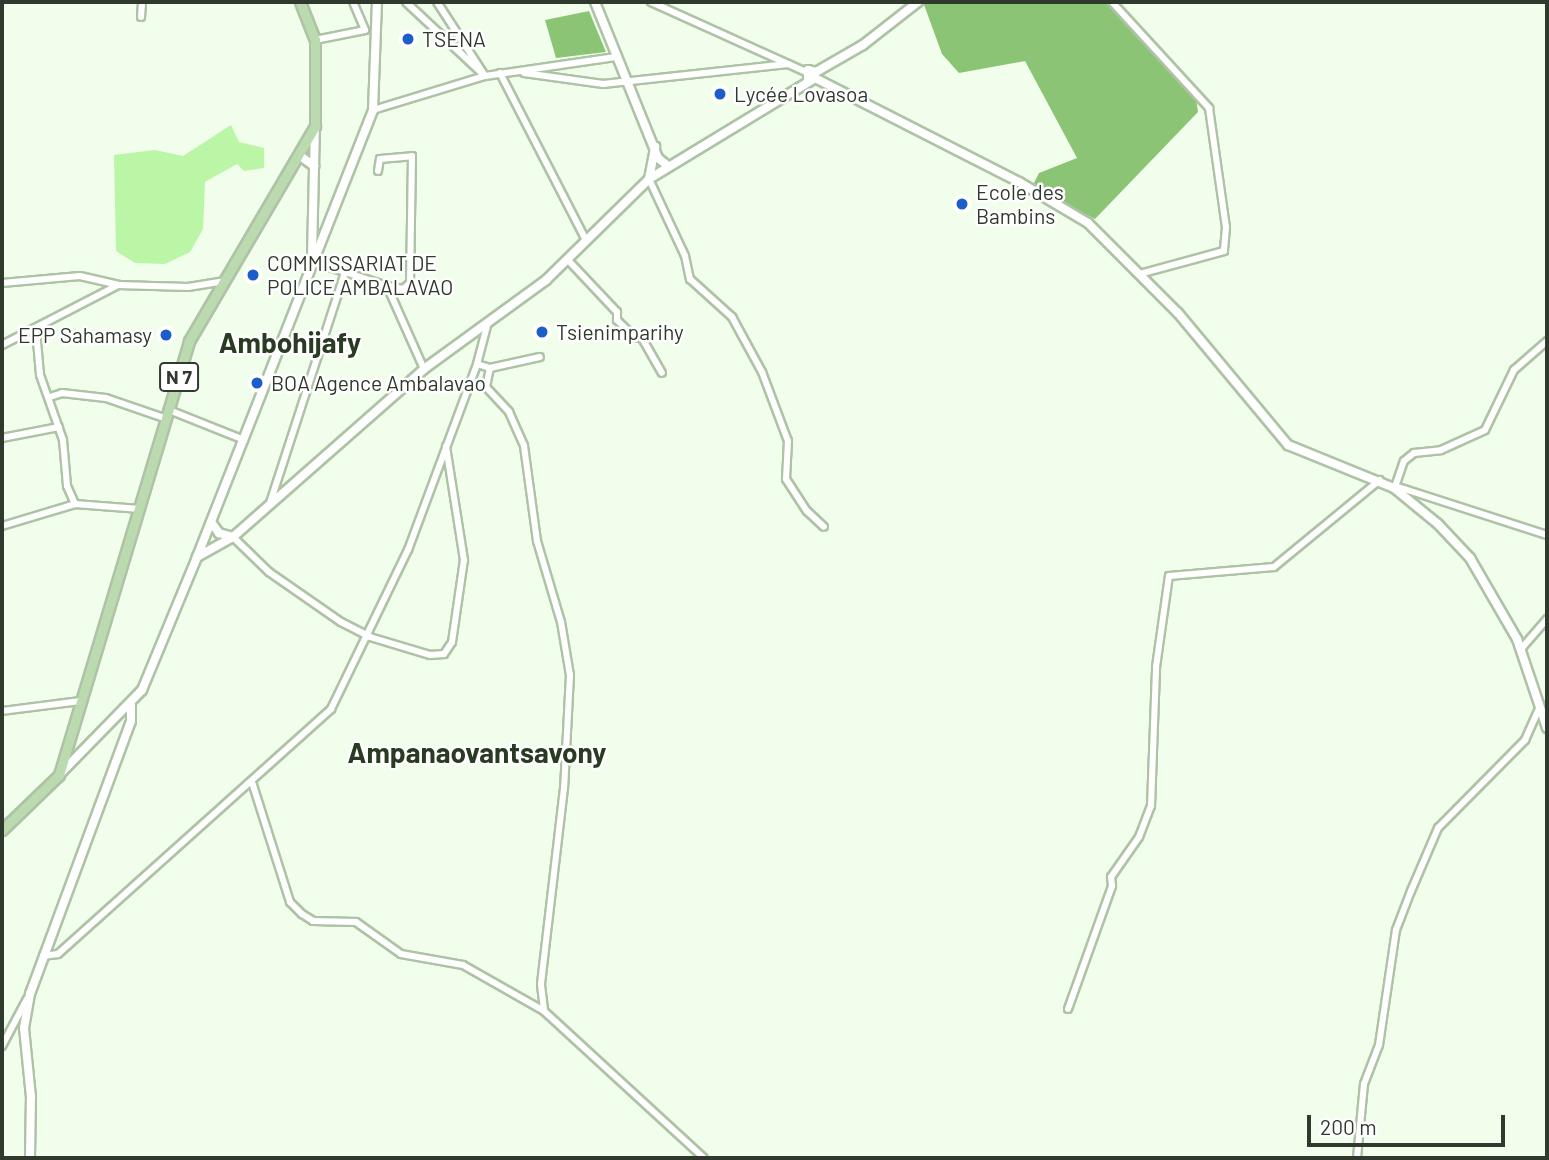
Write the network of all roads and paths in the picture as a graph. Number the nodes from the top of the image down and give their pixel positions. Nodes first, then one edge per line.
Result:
1 (142, 2) edge
2 (300, 2) edge
3 (353, 2) edge
4 (377, 2) edge
5 (406, 2) edge
6 (437, 2) edge
7 (595, 2) edge
8 (651, 2) edge
9 (918, 2) edge
10 (1112, 2) edge
11 (141, 17) dead end
12 (365, 30) junction
13 (376, 32) junction
14 (315, 40) junction
15 (616, 57) junction
16 (788, 64) junction
17 (524, 73) junction
18 (500, 74) junction
19 (812, 75) junction
20 (485, 76) junction
21 (628, 81) junction
22 (373, 110) junction
23 (315, 126) junction
24 (655, 146) junction
25 (299, 155) junction
26 (314, 166) junction
27 (668, 166) junction
28 (379, 171) dead end
29 (649, 179) junction
30 (586, 240) junction
31 (567, 259) junction
32 (312, 262) junction
33 (345, 272) junction
34 (1140, 274) junction
35 (221, 282) junction
36 (2, 283) edge
37 (118, 285) junction
38 (387, 286) junction
39 (488, 321) junction
40 (36, 330) junction
41 (1547, 341) edge
42 (2, 345) edge
43 (540, 357) dead end
44 (477, 364) junction
45 (490, 368) junction
46 (424, 369) junction
47 (662, 373) dead end
48 (50, 397) junction
49 (168, 415) junction
50 (59, 427) junction
51 (2, 438) edge
52 (244, 440) junction
53 (446, 444) junction
54 (1380, 480) junction
55 (1395, 486) junction
56 (270, 503) junction
57 (75, 504) junction
58 (140, 509) junction
59 (211, 522) junction
60 (2, 526) edge
61 (824, 527) dead end
62 (1547, 535) edge
63 (233, 537) junction
64 (197, 557) junction
65 (1547, 619) edge
66 (370, 637) junction
67 (1521, 649) junction
68 (81, 701) junction
69 (131, 705) junction
70 (1540, 706) junction
71 (2, 711) edge
72 (1547, 728) edge
73 (67, 747) junction
74 (82, 755) junction
75 (59, 775) junction
76 (251, 782) junction
77 (2, 830) edge
78 (41, 956) junction
79 (30, 994) junction
80 (1068, 1009) dead end
81 (544, 1011) junction
82 (2, 1046) edge
83 (30, 1158) edge
84 (704, 1158) edge
85 (1357, 1158) edge

1 - 11 street
2 - 14 main road, N 7
3 - 12 street
4 - 13 street
5 - 20 street
6 - 20 street
7 - 15 street
8 - 16 street
9 - 19 street
10 - 34 street
12 - 13 street
12 - 14 street
13 - 22 street
14 - 23 main road, N 7
15 - 17 street
15 - 21 street
16 - 19 street
16 - 21 street
17 - 18 street
17 - 21 street
18 - 20 street
18 - 30 street
19 - 27 street
19 - 34 street
20 - 22 street
21 - 24 street
22 - 32 street
23 - 25 main road, N 7
23 - 26 street
24 - 27 street
24 - 29 street
25 - 26 street
25 - 35 main road, N 7
26 - 32 street
27 - 29 street
28 - 38 street
29 - 30 street
29 - 61 street
30 - 31 street
31 - 39 street
31 - 47 street
32 - 33 street
32 - 52 street
33 - 38 street
33 - 56 street
34 - 54 street
35 - 37 street
35 - 49 main road, N 7
36 - 37 street
37 - 40 street
38 - 46 street
39 - 44 street
39 - 46 street
40 - 42 street
40 - 48 street
41 - 55 street
43 - 45 street
44 - 45 street
44 - 53 street
45 - 81 street
46 - 56 street
48 - 49 street
48 - 50 street
49 - 52 street
49 - 58 main road, N 7
50 - 51 street
50 - 57 street
52 - 59 street
53 - 66 street
53 - 66 street
54 - 55 street
54 - 80 street
55 - 62 street
55 - 67 street
56 - 63 street
57 - 58 street
57 - 60 street
58 - 68 main road, N 7
59 - 63 street
59 - 64 street
63 - 64 street
63 - 66 street
64 - 69 street
65 - 67 street
66 - 76 street
67 - 70 street
68 - 71 street
68 - 73 main road, N 7
69 - 74 street
69 - 78 street
70 - 72 street
70 - 85 street
73 - 74 street
73 - 75 main road, N 7
74 - 75 street
75 - 77 main road
76 - 78 street
76 - 81 street
78 - 79 street
79 - 82 street
79 - 83 street
81 - 84 street

